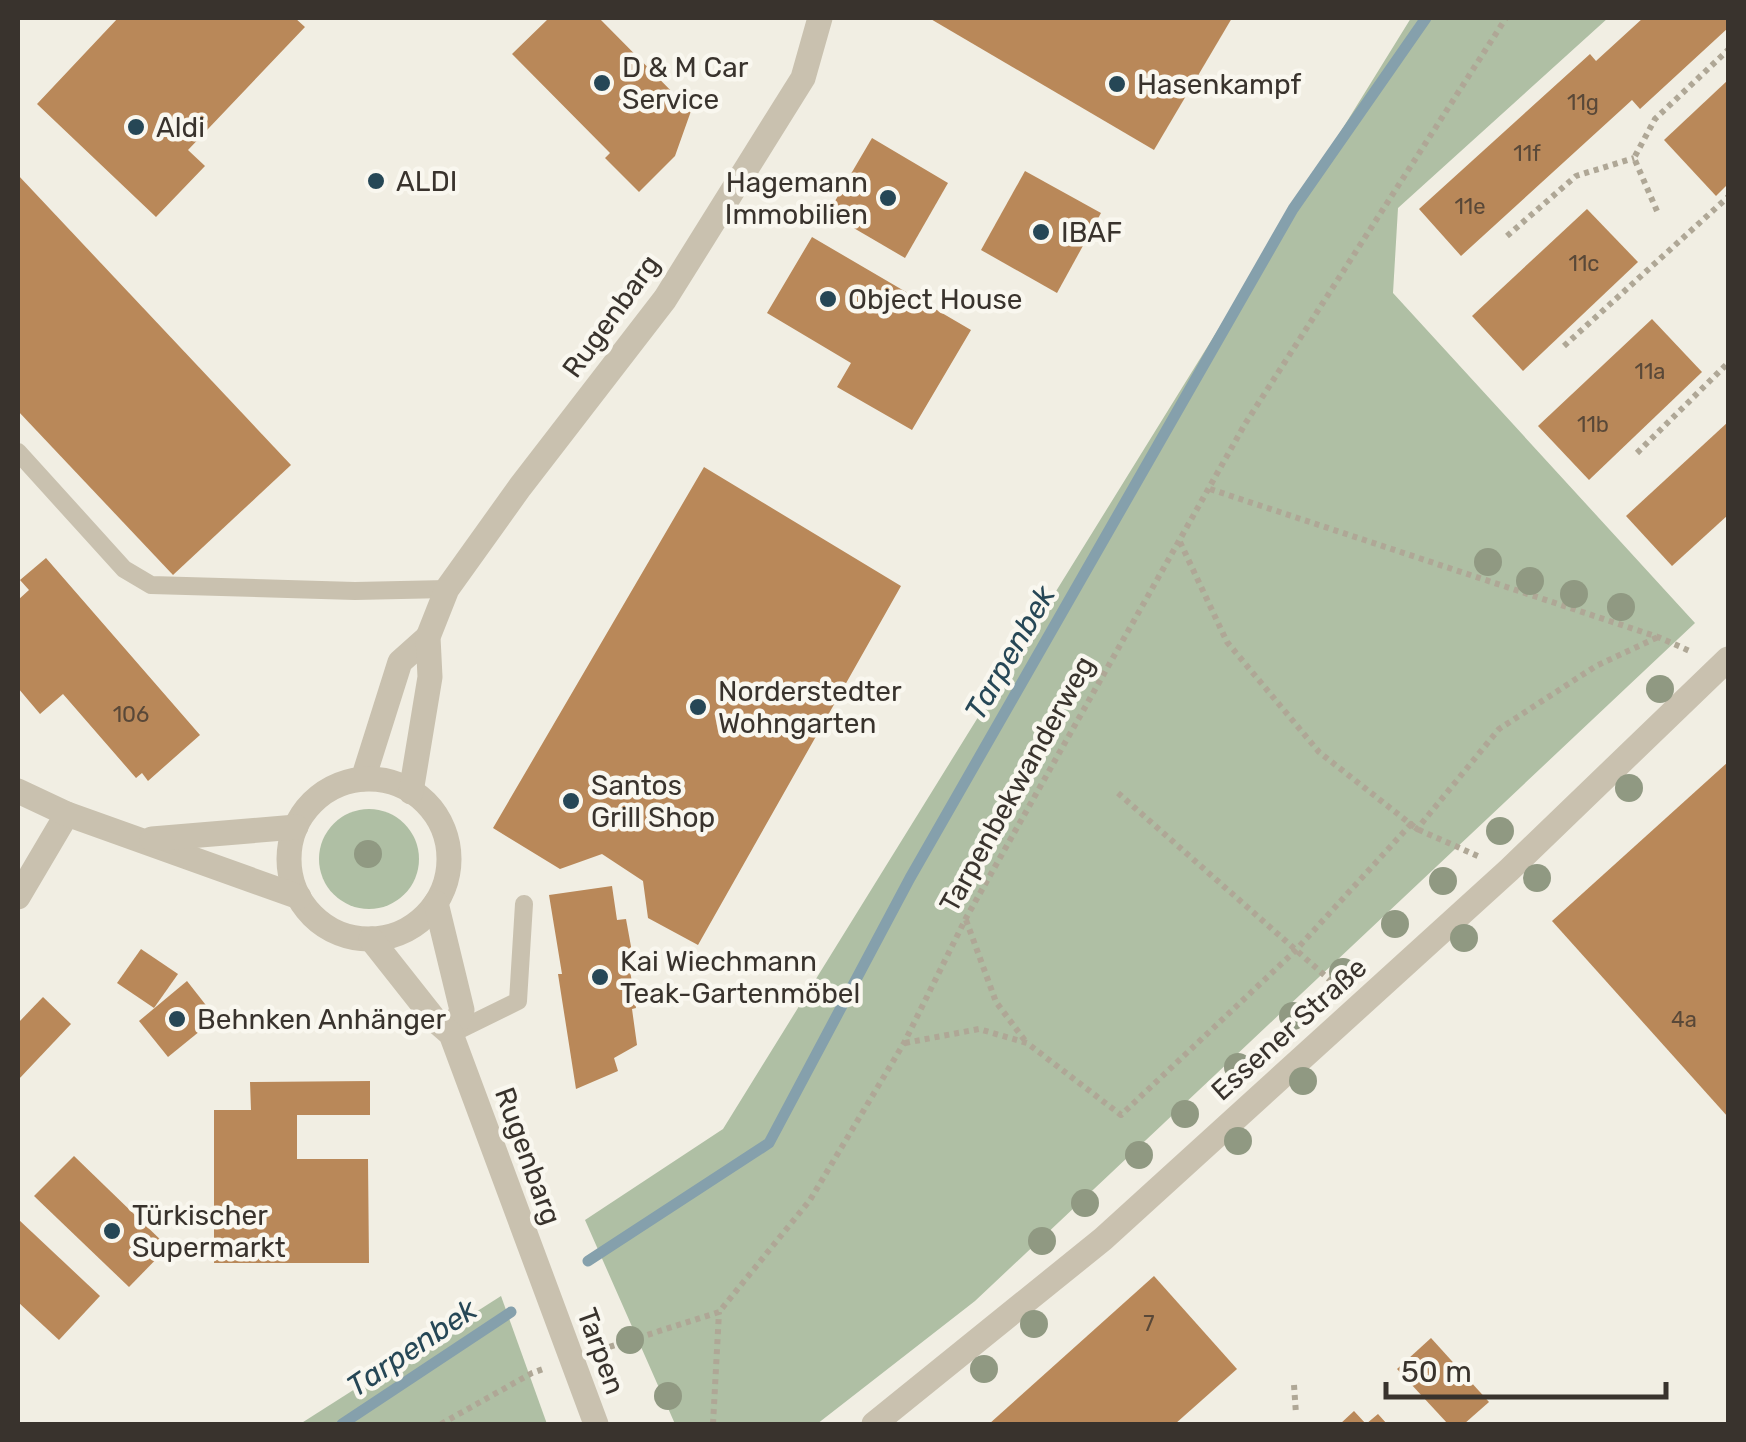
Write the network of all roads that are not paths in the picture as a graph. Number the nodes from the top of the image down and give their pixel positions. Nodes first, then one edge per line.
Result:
1 (820, 18) edge
2 (18, 452) edge
3 (447, 589) junction
4 (428, 637) junction
5 (1725, 662) edge
6 (363, 779) junction
7 (18, 790) edge
8 (412, 792) junction
9 (67, 814) junction
10 (296, 827) junction
11 (141, 840) junction
12 (299, 896) junction
13 (18, 898) edge
14 (436, 903) junction
15 (524, 904) dead end
16 (371, 939) junction
17 (451, 1034) junction
18 (550, 1299) joint
19 (596, 1424) edge
20 (874, 1424) edge

1 - 3 street, Rugenbarg
2 - 3 lane
3 - 4 street, Rugenbarg
4 - 6 street, Rugenbarg
4 - 8 street, Rugenbarg
5 - 20 street, Essener Straße
6 - 8 street
6 - 10 street
7 - 9 street
8 - 14 street, Rugenbarg
9 - 11 street
9 - 13 street
10 - 11 street
10 - 12 street
11 - 12 street
12 - 16 street
14 - 16 street
14 - 17 street, Rugenbarg
15 - 17 lane
16 - 17 street, Rugenbarg
17 - 18 street, Rugenbarg
18 - 19 street, Tarpen

